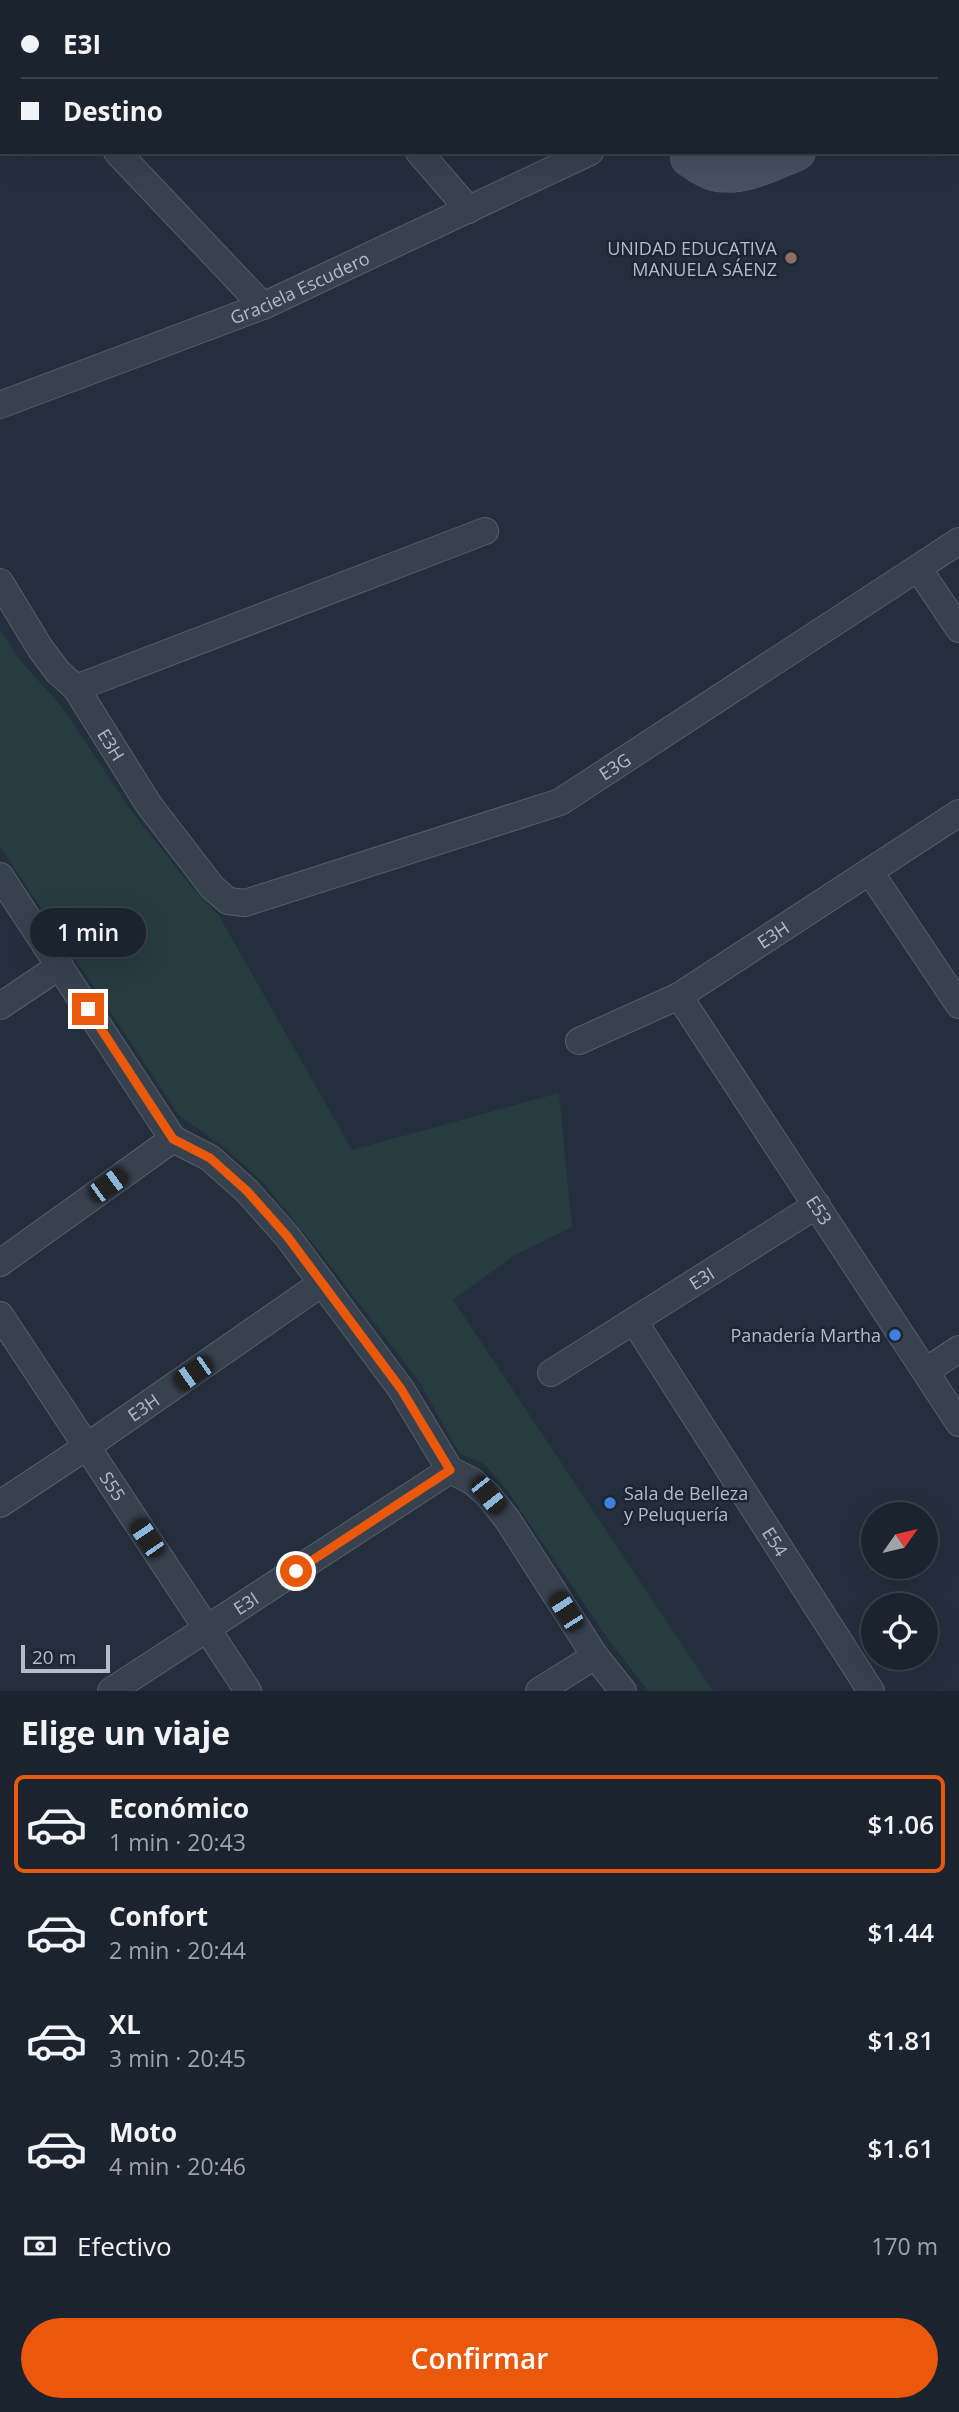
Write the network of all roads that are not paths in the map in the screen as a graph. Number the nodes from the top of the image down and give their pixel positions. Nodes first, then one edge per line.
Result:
1 (119, 154) edge
2 (421, 154) edge
3 (586, 154) edge
4 (691, 154) edge
5 (792, 154) edge
6 (468, 210) junction
7 (264, 306) junction
8 (0, 405) edge
9 (485, 531) dead end
10 (959, 541) edge
11 (918, 568) junction
12 (0, 582) edge
13 (959, 629) edge
14 (76, 688) junction
15 (959, 813) edge
16 (870, 872) junction
17 (0, 876) edge
18 (228, 901) joint
19 (60, 966) junction
20 (679, 996) junction
21 (959, 1005) edge
22 (0, 1006) edge
23 (579, 1041) dead end
24 (173, 1139) junction
25 (817, 1205) junction
26 (0, 1263) edge
27 (322, 1283) junction
28 (0, 1315) edge
29 (634, 1321) junction
30 (959, 1349) edge
31 (926, 1371) junction
32 (551, 1373) dead end
33 (959, 1423) edge
34 (86, 1447) junction
35 (450, 1470) junction
36 (0, 1504) edge
37 (208, 1628) junction
38 (596, 1656) junction
39 (111, 1691) edge
40 (248, 1691) edge
41 (539, 1691) edge
42 (624, 1691) edge
43 (871, 1691) edge

1 - 7 street
2 - 6 street
3 - 6 street, Graciela Escudero
4 - 5 main road
6 - 7 street, Graciela Escudero
7 - 8 street, Graciela Escudero
9 - 14 street
10 - 11 street, E3G
11 - 13 street
11 - 18 street, E3G
12 - 14 street, E3H
14 - 18 street, E3H
15 - 16 street, E3H
16 - 20 street, E3H
16 - 21 street
17 - 19 street
19 - 22 street
19 - 24 street
20 - 23 street, E3H
20 - 25 street, E53
24 - 26 street
24 - 27 street
25 - 29 street, E3I
25 - 31 street, E53
27 - 34 street, E3H
27 - 35 street
28 - 34 street, S55
29 - 32 street, E3I
29 - 43 street, E54
30 - 31 street
31 - 33 street, E53
34 - 36 street, E3H
34 - 37 street, S55
35 - 37 street, E3I
35 - 38 street
37 - 39 street, E3I
37 - 40 street, S55
38 - 41 street
38 - 42 street

